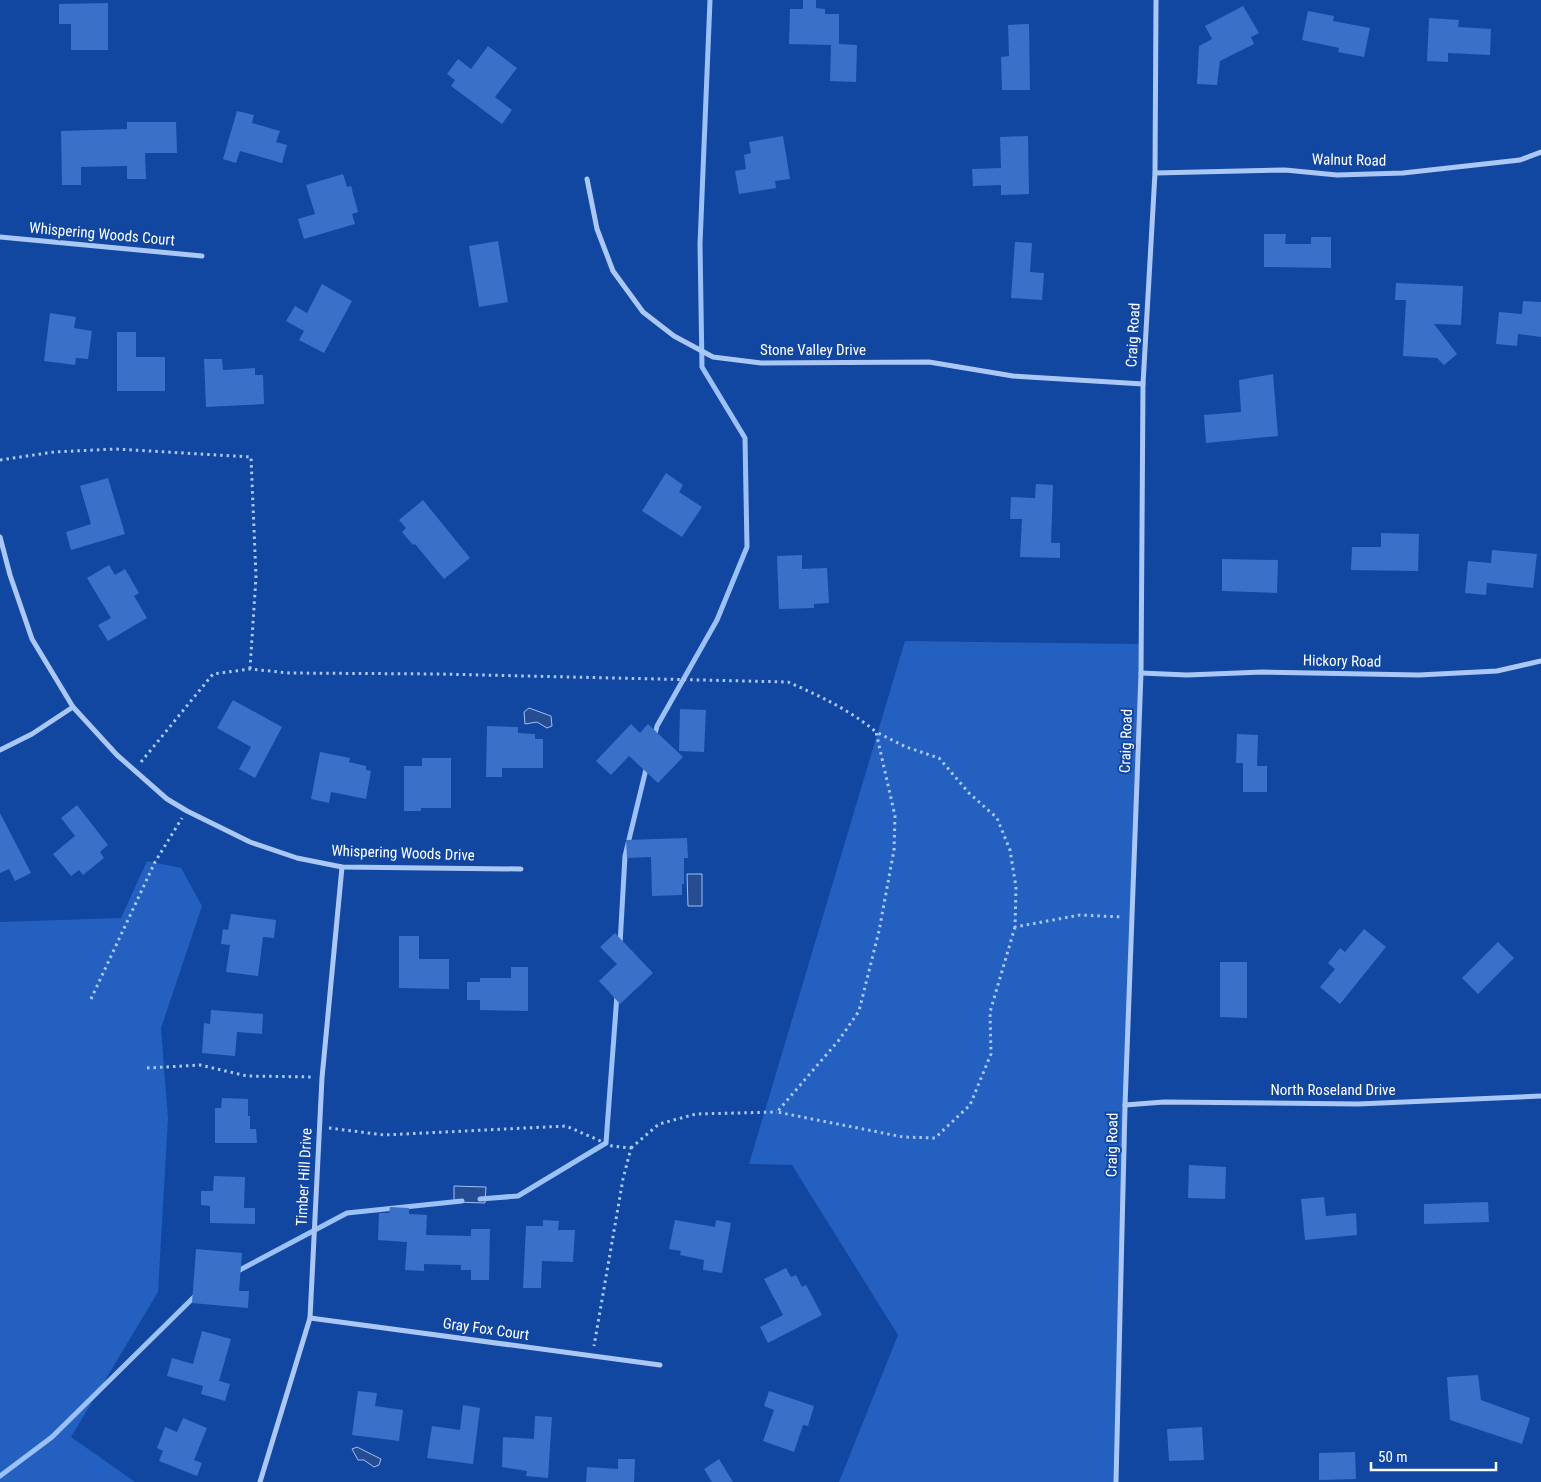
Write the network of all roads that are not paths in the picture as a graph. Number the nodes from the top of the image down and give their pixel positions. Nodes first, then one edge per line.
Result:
1 (1156, 0) edge
2 (1541, 152) edge
3 (1155, 173) junction
4 (587, 179) dead end
5 (0, 237) edge
6 (202, 256) dead end
7 (1143, 384) junction
8 (0, 537) edge
9 (1541, 661) edge
10 (1140, 673) junction
11 (73, 707) junction
12 (0, 750) edge
13 (342, 868) junction
14 (521, 868) dead end
15 (1541, 1096) edge
16 (1126, 1105) junction
17 (310, 1318) junction
18 (660, 1365) dead end
19 (260, 1482) edge
20 (1116, 1482) edge

1 - 3 street, Craig Road
2 - 3 street, Walnut Road
3 - 7 street, Craig Road
4 - 7 street, Stone Valley Drive
5 - 6 street, Whispering Woods Court
7 - 10 street, Craig Road
8 - 11 street, Whispering Woods Drive
9 - 10 street, Hickory Road
10 - 16 street, Craig Road
11 - 12 street
11 - 13 street, Whispering Woods Drive
13 - 14 street, Whispering Woods Drive
13 - 17 street, Timber Hill Drive
15 - 16 street, North Roseland Drive
16 - 20 street, Craig Road
17 - 18 street, Gray Fox Court
17 - 19 street, Timber Hill Drive

